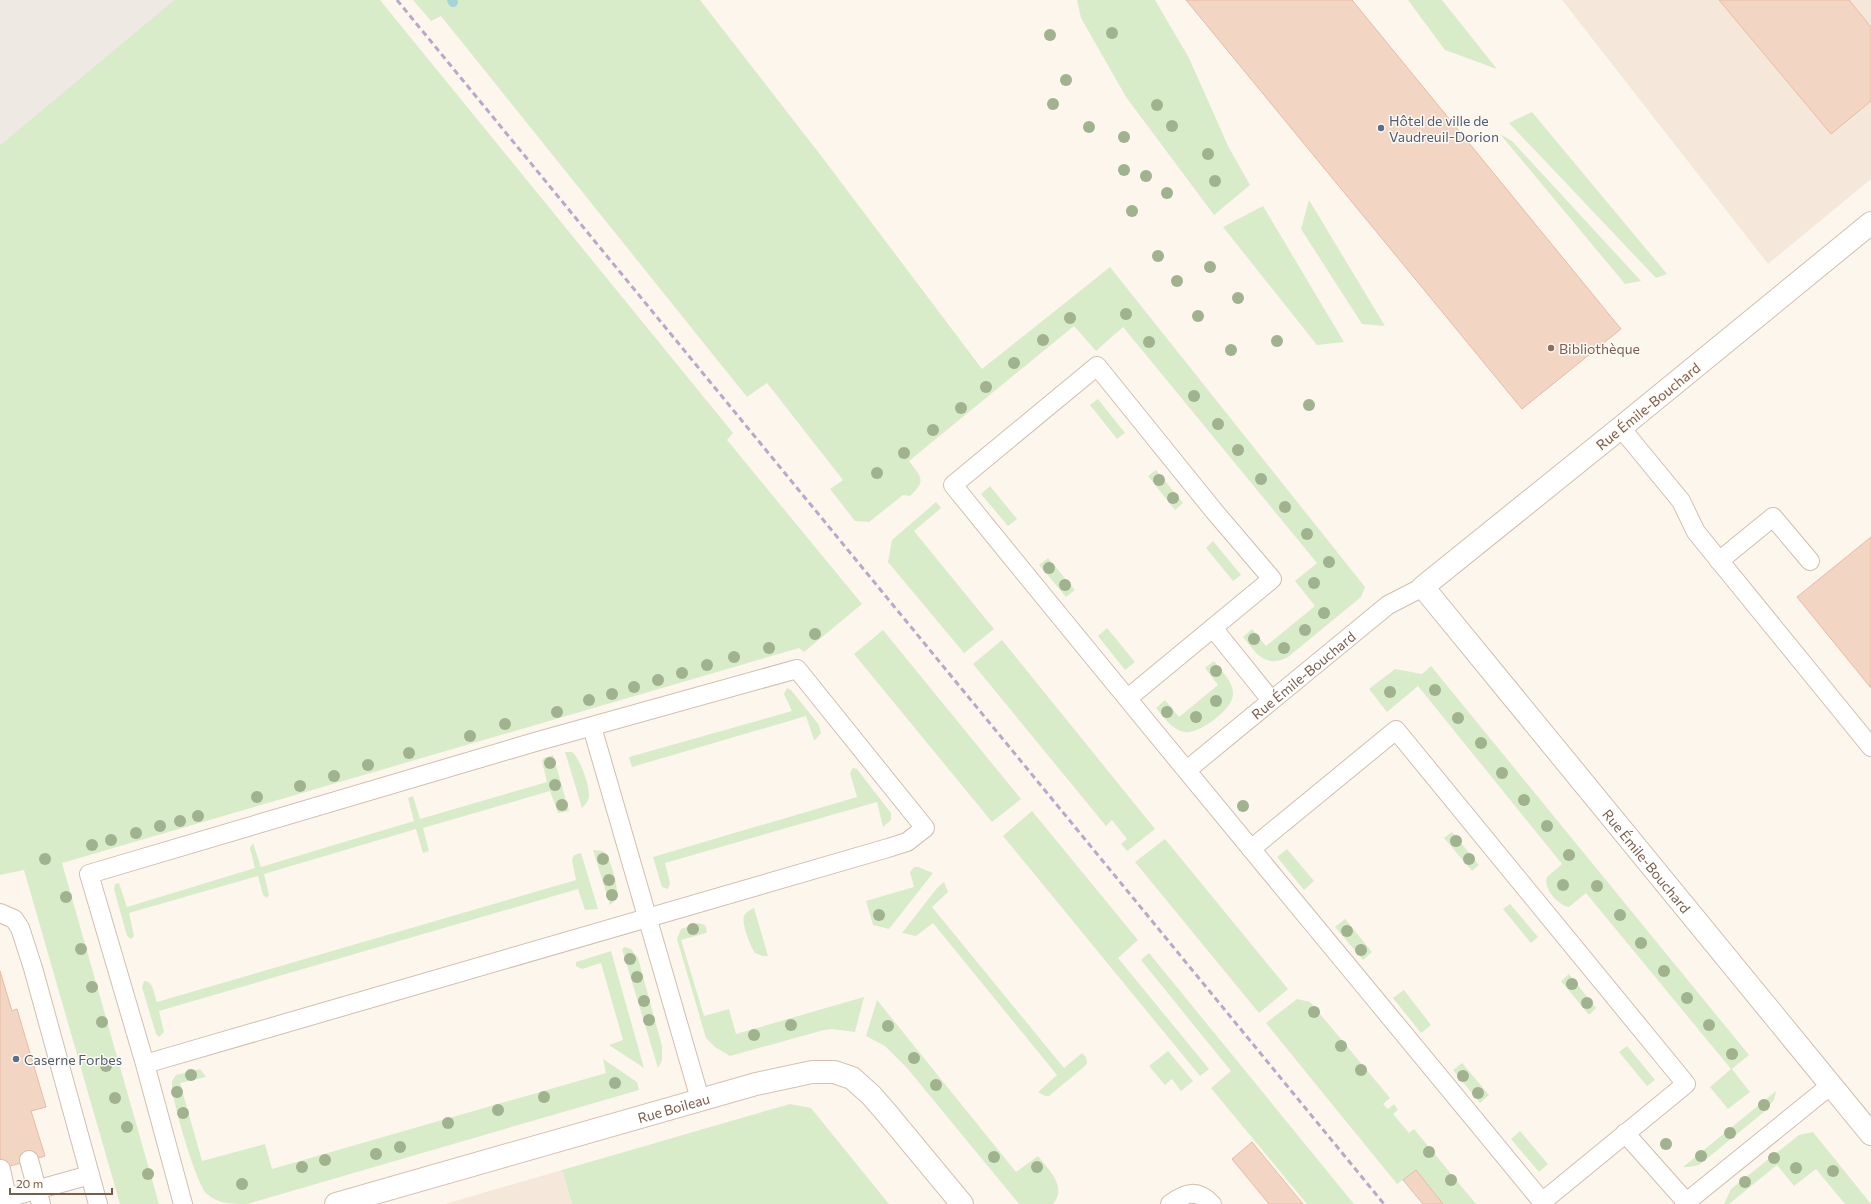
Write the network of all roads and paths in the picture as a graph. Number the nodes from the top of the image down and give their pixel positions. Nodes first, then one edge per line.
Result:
1 (1871, 223) edge
2 (1621, 428) junction
3 (1719, 561) junction
4 (1810, 561) dead end
5 (1423, 587) junction
6 (1213, 628) junction
7 (1128, 698) junction
8 (1271, 700) junction
9 (592, 727) junction
10 (1871, 747) edge
11 (1187, 770) junction
12 (1252, 849) junction
13 (0, 913) edge
14 (649, 919) junction
15 (145, 1064) junction
16 (1831, 1085) junction
17 (700, 1099) junction
18 (1625, 1133) junction
19 (1871, 1134) edge
20 (29, 1160) dead end
21 (0, 1169) edge
22 (90, 1175) junction
23 (39, 1197) edge
24 (5, 1201) edge
25 (1543, 1203) edge
26 (1686, 1203) edge
27 (98, 1204) edge
28 (183, 1204) edge
29 (336, 1204) edge
30 (962, 1204) edge
31 (1170, 1204) edge
32 (1212, 1204) edge

1 - 2 street, Rue Émile-Bouchard
2 - 3 lane
2 - 5 street, Rue Émile-Bouchard
3 - 4 lane
3 - 10 lane
5 - 8 lane, Rue Émile-Bouchard
5 - 16 street, Rue Émile-Bouchard
6 - 7 lane
6 - 7 lane
6 - 8 lane
7 - 11 lane
8 - 11 lane, Rue Émile-Bouchard
9 - 14 lane
9 - 14 lane
9 - 15 lane
11 - 12 lane
12 - 18 lane
12 - 25 lane
13 - 22 lane
14 - 15 lane
14 - 17 lane
15 - 28 lane
16 - 19 street, Rue Émile-Bouchard
16 - 26 lane
17 - 29 street, Rue Boileau
17 - 30 street, Rue Boileau
18 - 25 lane
18 - 26 lane
20 - 23 lane
21 - 24 lane
22 - 23 lane
22 - 27 lane
23 - 24 lane
31 - 32 lane

